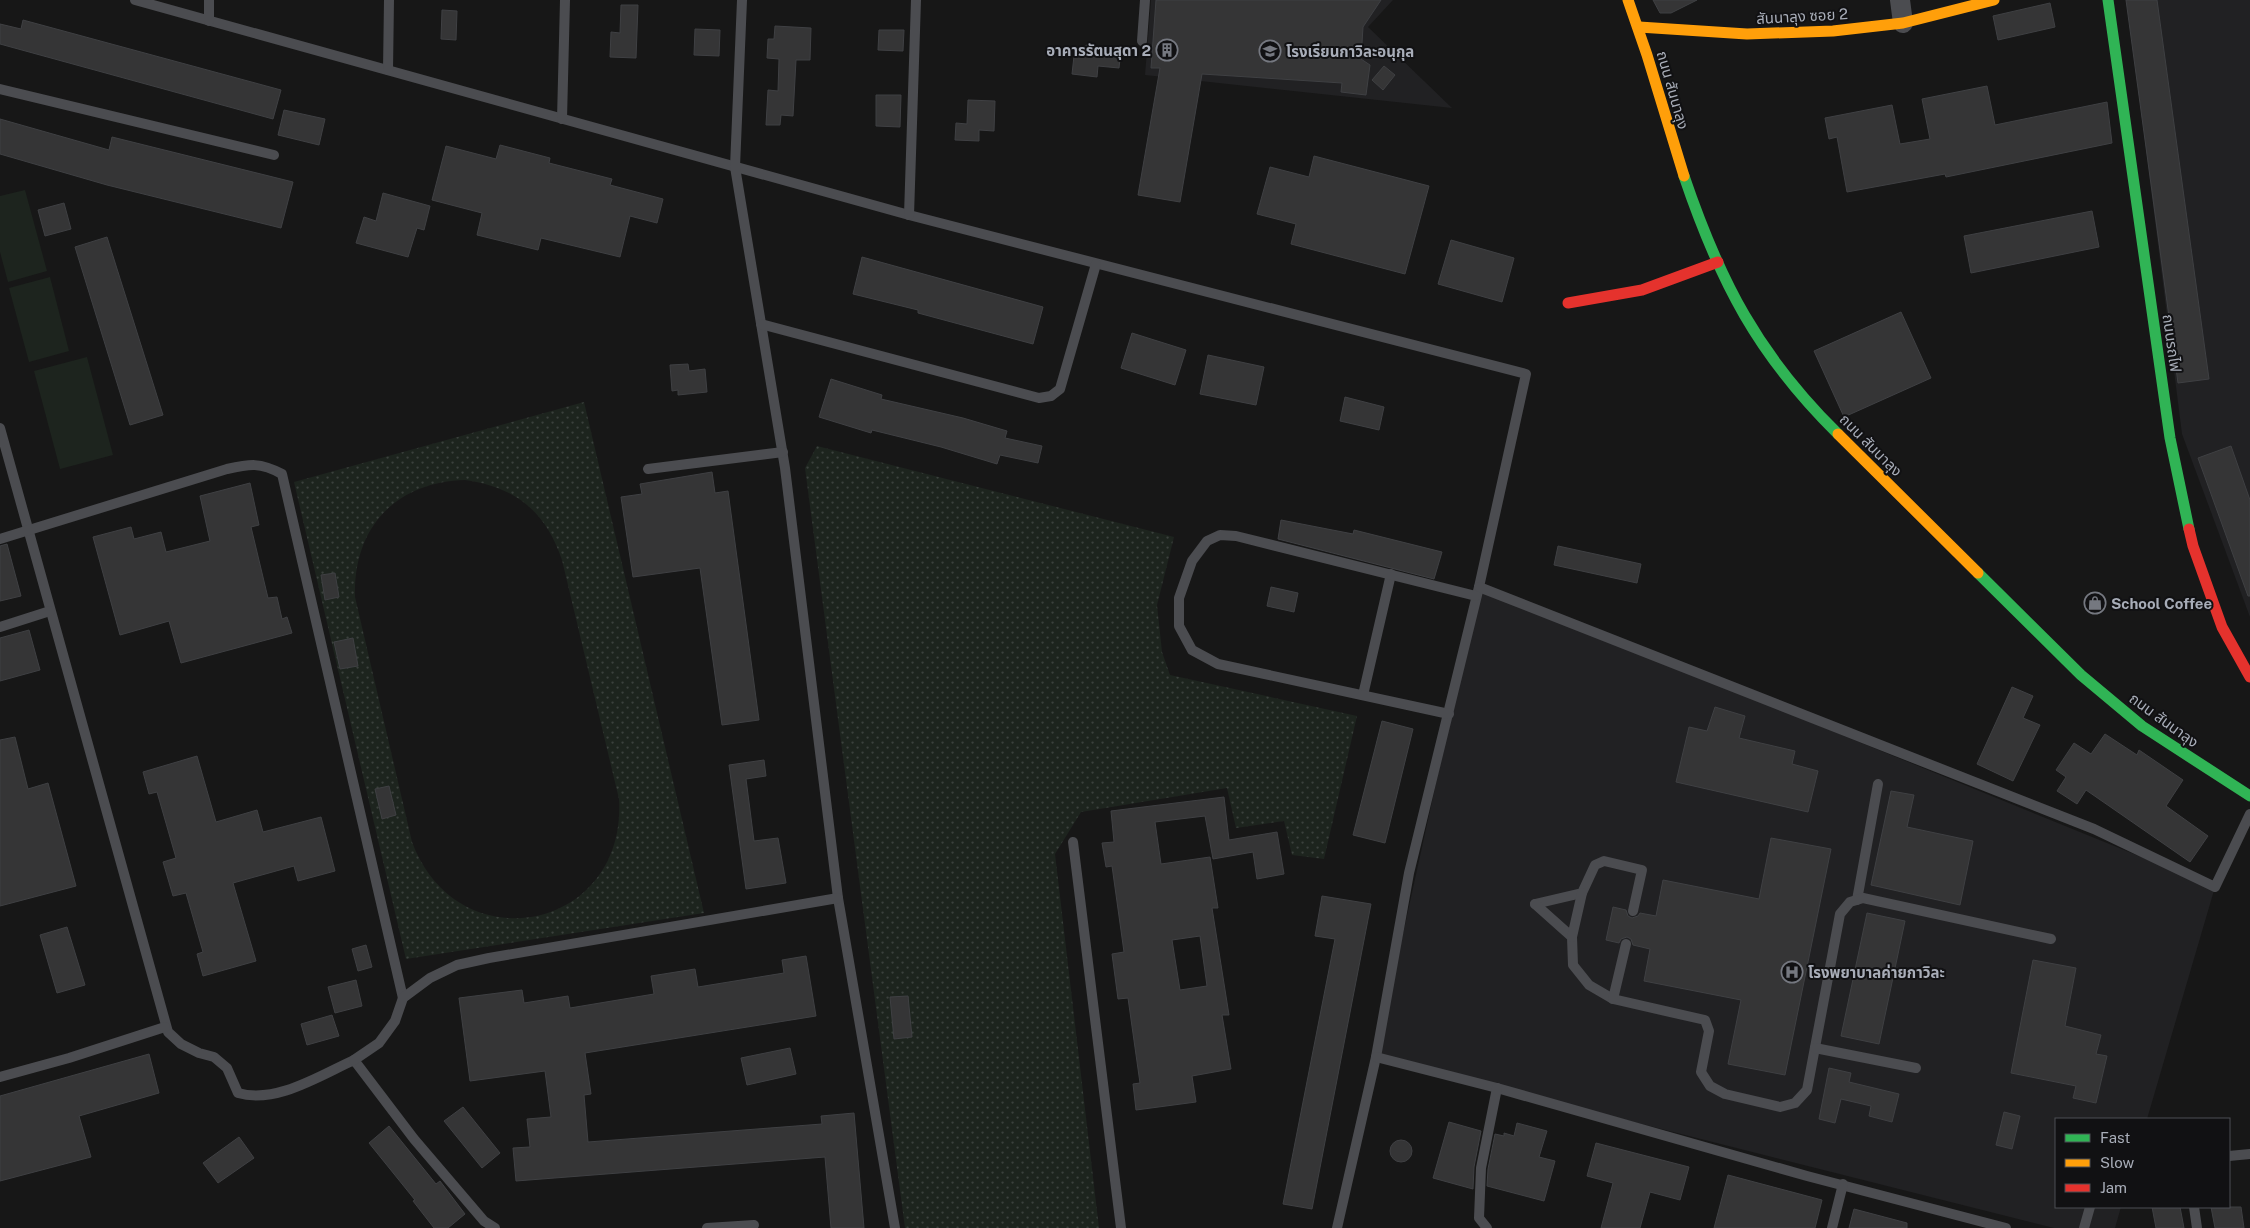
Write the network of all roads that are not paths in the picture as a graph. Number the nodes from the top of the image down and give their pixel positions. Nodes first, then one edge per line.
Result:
1 (135, 0) edge
2 (210, 0) edge
3 (389, 0) edge
4 (565, 0) edge
5 (742, 0) edge
6 (916, 0) edge
7 (1145, 0) edge
8 (1628, 0) edge
9 (1900, 0) edge
10 (1994, 0) edge
11 (2108, 0) edge
12 (209, 20) junction
13 (1903, 23) junction
14 (1639, 26) junction
15 (1142, 41) dead end
16 (388, 70) junction
17 (0, 89) edge
18 (562, 119) junction
19 (274, 155) dead end
20 (735, 167) junction
21 (909, 216) junction
22 (1718, 262) junction
23 (1096, 264) junction
24 (1568, 303) dead end
25 (761, 324) junction
26 (0, 428) edge
27 (782, 452) junction
28 (648, 469) dead end
29 (28, 530) junction
30 (0, 539) edge
31 (1391, 574) junction
32 (1478, 592) junction
33 (50, 612) junction
34 (0, 627) edge
35 (2250, 677) edge
36 (1363, 695) junction
37 (1449, 714) junction
38 (1878, 784) dead end
39 (2250, 796) edge
40 (2250, 814) edge
41 (1073, 842) dead end
42 (1582, 892) junction
43 (838, 898) junction
44 (1857, 900) junction
45 (1632, 911) dead end
46 (1572, 937) junction
47 (2051, 939) dead end
48 (1626, 944) dead end
49 (403, 998) junction
50 (1613, 999) junction
51 (165, 1027) junction
52 (1816, 1048) junction
53 (1376, 1057) junction
54 (354, 1060) junction
55 (1916, 1068) dead end
56 (0, 1077) edge
57 (1497, 1088) junction
58 (2250, 1154) edge
59 (2230, 1156) edge
60 (1843, 1184) junction
61 (2090, 1208) edge
62 (2194, 1208) edge
63 (754, 1225) dead end
64 (496, 1228) edge
65 (707, 1228) edge
66 (895, 1228) edge
67 (1121, 1228) edge
68 (1338, 1228) edge
69 (1487, 1228) edge
70 (1832, 1228) edge
71 (2006, 1228) edge
72 (2084, 1228) edge
73 (2197, 1228) edge

1 - 12 lane
2 - 12 lane
3 - 16 lane
4 - 18 lane
5 - 20 lane
6 - 21 lane
7 - 15 lane
8 - 14 street, ถนน สันนาลุง
9 - 13 street
10 - 13 street, สันนาลุง ซอย 2
11 - 35 street, ถนนรถไฟ
12 - 16 lane
13 - 14 street, สันนาลุง ซอย 2
14 - 22 street, ถนน สันนาลุง
16 - 18 lane
17 - 19 lane
18 - 20 lane
20 - 21 lane
20 - 25 lane
21 - 23 lane
22 - 24 street
22 - 39 street, ถนน สันนาลุง
23 - 25 lane
23 - 32 lane
25 - 27 lane
26 - 29 lane
27 - 28 lane
27 - 43 lane
29 - 30 lane
29 - 33 lane
29 - 49 lane
31 - 32 lane
31 - 36 lane
31 - 36 lane
32 - 37 lane
32 - 40 lane
33 - 34 lane
33 - 51 lane
36 - 37 lane
37 - 53 lane
38 - 44 lane
41 - 67 lane
42 - 45 lane
42 - 46 lane
42 - 46 lane
43 - 49 lane
43 - 66 lane
44 - 47 lane
44 - 52 lane
46 - 50 lane
48 - 50 lane
49 - 54 lane
50 - 52 lane
51 - 54 lane
51 - 56 lane
52 - 55 lane
53 - 57 lane
53 - 68 lane
54 - 64 lane
57 - 60 lane
57 - 69 lane
58 - 59 lane
60 - 70 lane
60 - 71 lane
61 - 72 lane
62 - 73 lane
63 - 65 lane

